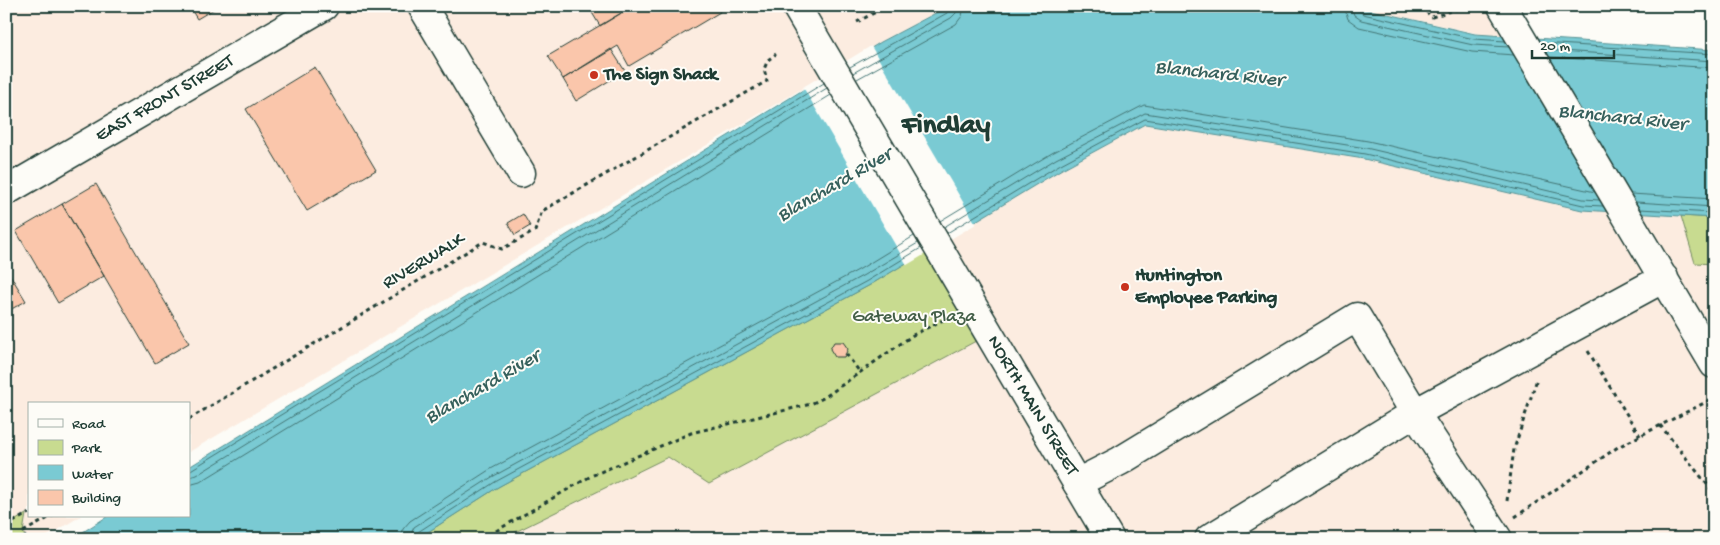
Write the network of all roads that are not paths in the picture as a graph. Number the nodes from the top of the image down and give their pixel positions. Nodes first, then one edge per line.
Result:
1 (324, 6) edge
2 (422, 6) edge
3 (796, 6) edge
4 (1513, 10) edge
5 (520, 173) dead end
6 (6, 191) edge
7 (1658, 269) junction
8 (1714, 364) edge
9 (1415, 413) junction
10 (1077, 483) junction
11 (1499, 532) edge
12 (1110, 539) edge
13 (1209, 539) edge

1 - 6 main road, EAST FRONT STREET
2 - 5 main road
3 - 10 main road, NORTH MAIN STREET
4 - 7 main road
7 - 8 main road
7 - 9 main road
9 - 10 main road
9 - 11 main road
9 - 13 main road
10 - 12 main road, NORTH MAIN STREET

